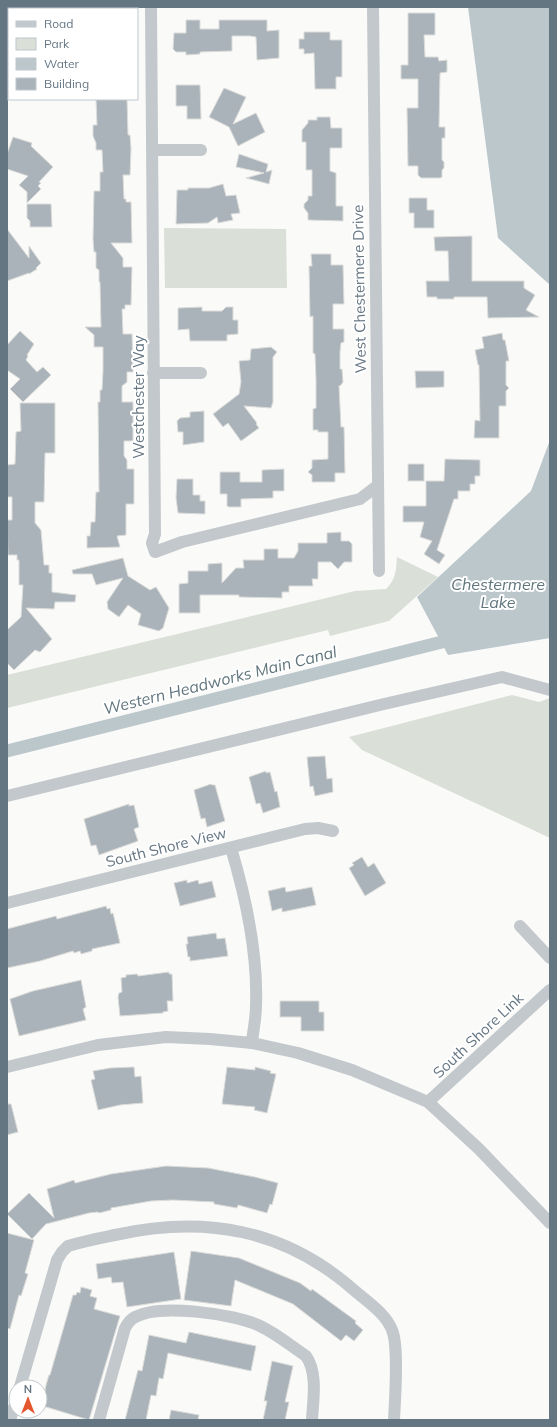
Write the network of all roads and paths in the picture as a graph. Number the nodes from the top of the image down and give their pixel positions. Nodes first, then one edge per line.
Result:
1 (151, 7) edge
2 (373, 7) edge
3 (152, 150) junction
4 (201, 150) dead end
5 (154, 373) junction
6 (201, 373) dead end
7 (377, 486) junction
8 (379, 571) dead end
9 (550, 690) edge
10 (7, 796) edge
11 (333, 831) dead end
12 (231, 848) junction
13 (7, 903) edge
14 (520, 926) dead end
15 (550, 958) edge
16 (550, 990) edge
17 (252, 1043) junction
18 (7, 1067) edge
19 (428, 1102) junction
20 (550, 1223) edge
21 (22, 1379) edge
22 (99, 1420) edge
23 (312, 1420) edge
24 (394, 1420) edge

1 - 3 street, Westchester Way
2 - 7 street, West Chestermere Drive
3 - 4 street
3 - 5 street, Westchester Way
5 - 6 street
5 - 7 street, Westchester Way
7 - 8 street, West Chestermere Drive
9 - 10 street
11 - 12 street, South Shore View
12 - 13 street, South Shore View
12 - 17 street
14 - 15 street
16 - 19 street, South Shore Link
17 - 18 street
17 - 19 street
19 - 20 street
21 - 24 street
22 - 23 street

